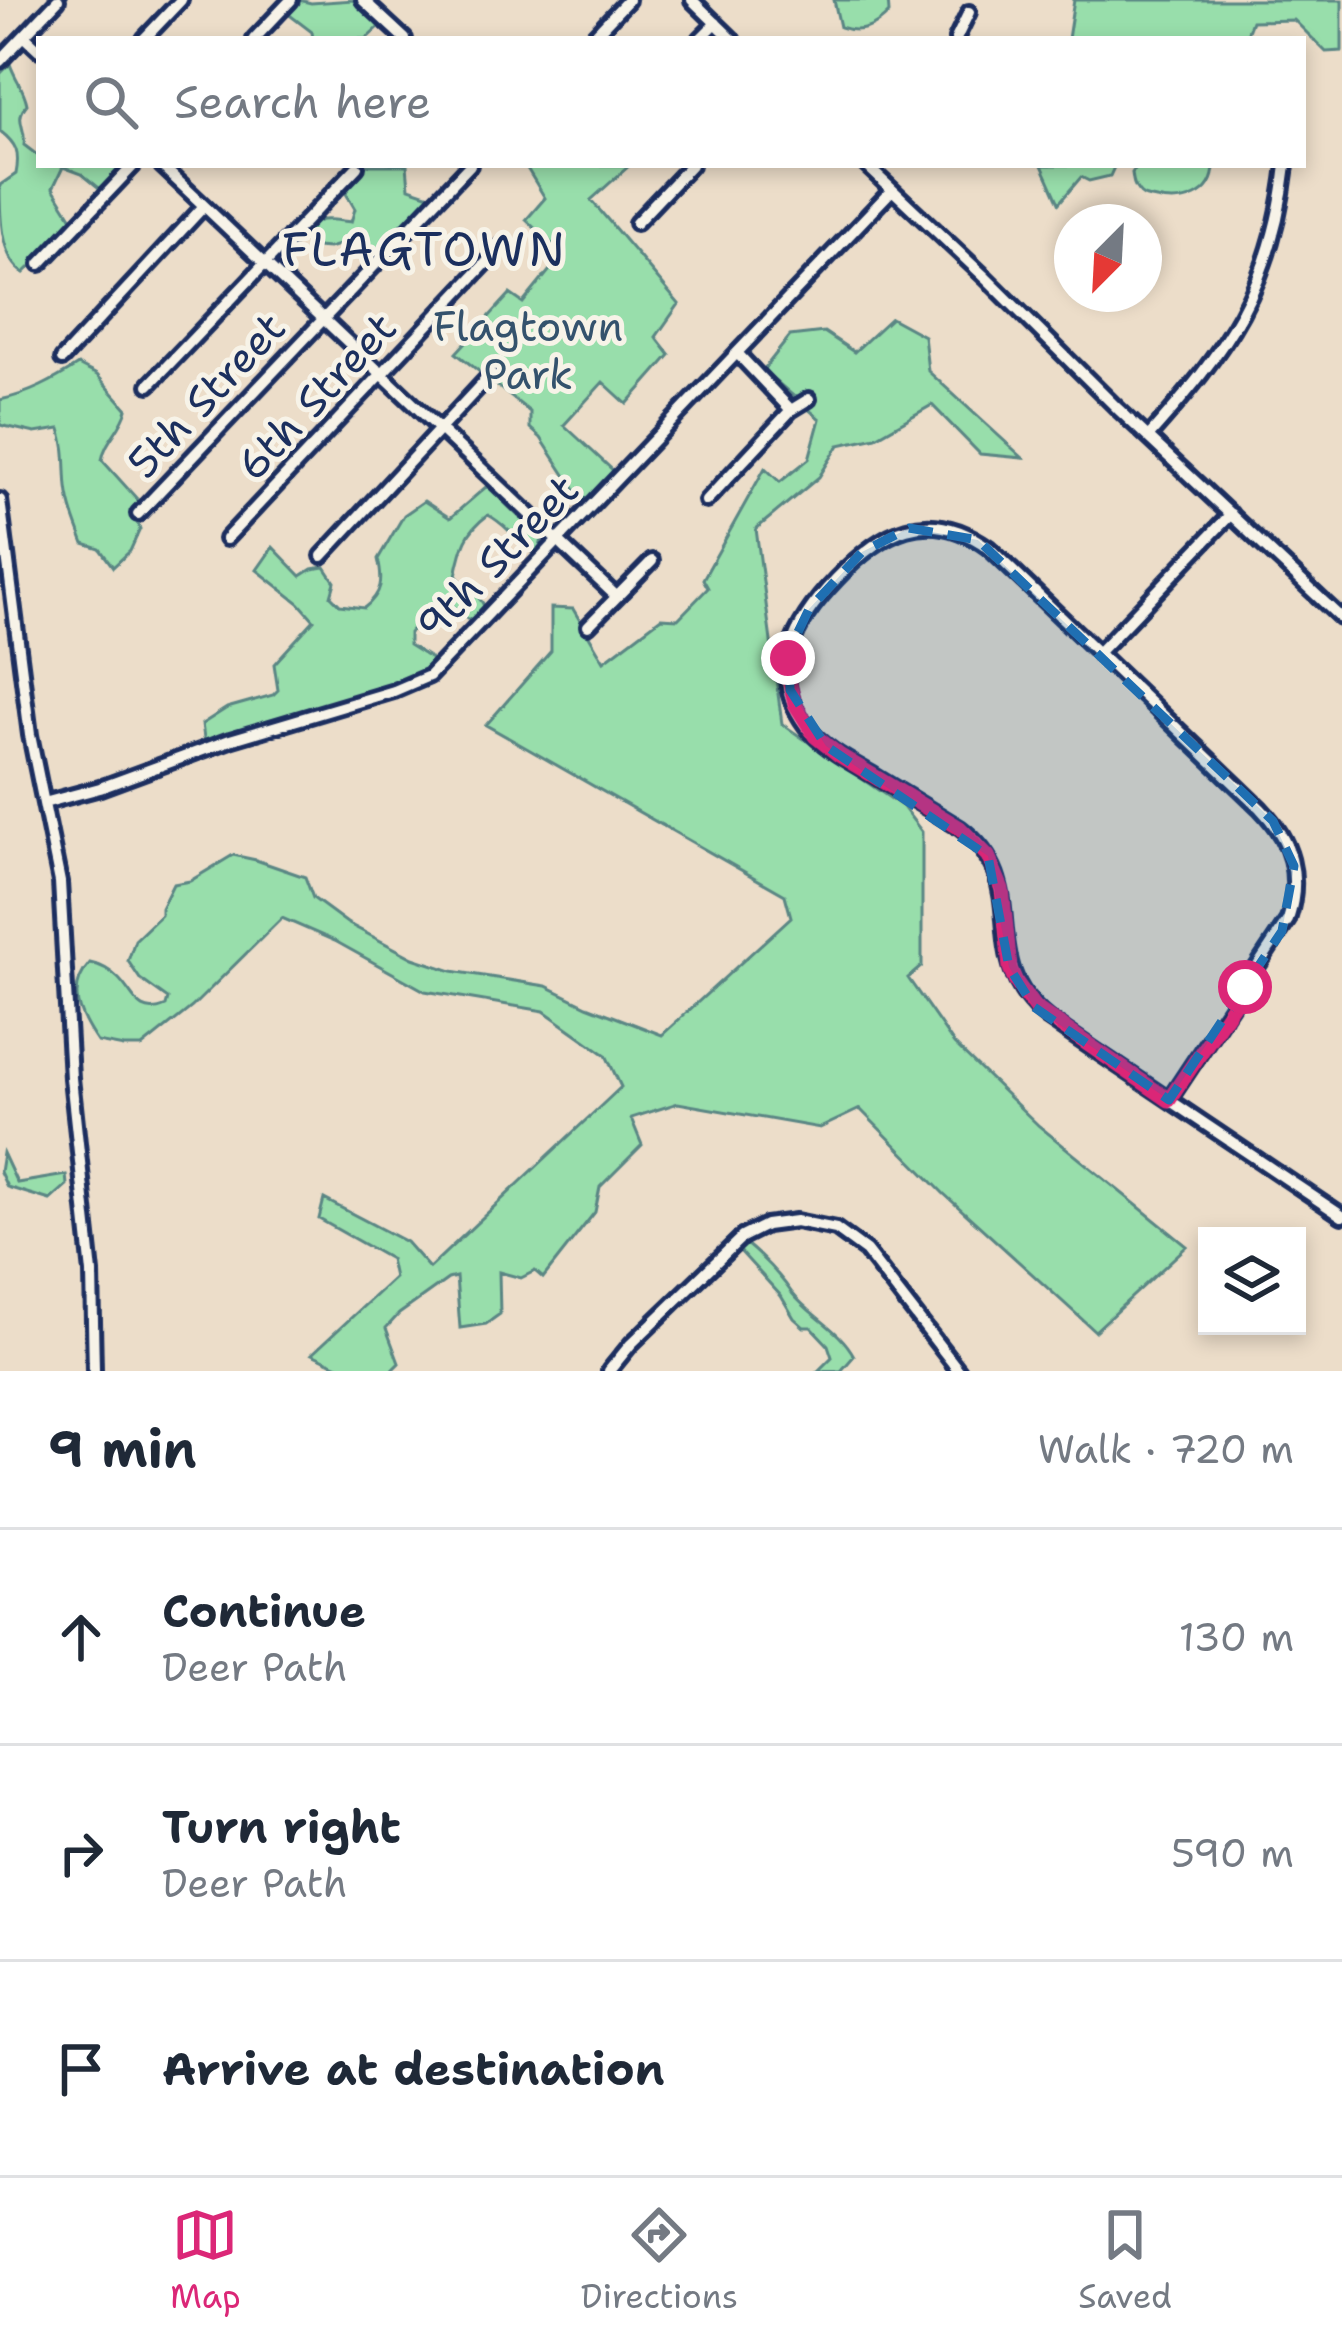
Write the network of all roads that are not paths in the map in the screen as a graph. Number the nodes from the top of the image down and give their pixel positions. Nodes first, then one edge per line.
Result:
1 (58, 0) edge
2 (181, 0) edge
3 (291, 0) edge
4 (363, 0) edge
5 (628, 0) edge
6 (692, 0) edge
7 (969, 12) dead end
8 (716, 23) junction
9 (24, 36) junction
10 (147, 36) edge
11 (257, 36) edge
12 (401, 36) edge
13 (594, 36) edge
14 (703, 36) edge
15 (729, 36) edge
16 (957, 36) edge
17 (36, 47) edge
18 (0, 62) edge
19 (131, 168) edge
20 (164, 168) edge
21 (356, 168) edge
22 (467, 168) edge
23 (688, 168) edge
24 (869, 168) edge
25 (1286, 168) edge
26 (892, 190) junction
27 (204, 206) junction
28 (636, 223) dead end
29 (503, 245) dead end
30 (40, 264) dead end
31 (266, 264) junction
32 (324, 318) junction
33 (736, 353) junction
34 (62, 359) dead end
35 (382, 374) junction
36 (491, 374) dead end
37 (149, 386) dead end
38 (809, 399) dead end
39 (791, 410) junction
40 (440, 429) junction
41 (1148, 437) junction
42 (0, 500) edge
43 (706, 501) dead end
44 (138, 514) dead end
45 (1231, 514) junction
46 (226, 539) dead end
47 (559, 542) junction
48 (322, 556) dead end
49 (652, 561) dead end
50 (616, 596) junction
51 (1342, 620) edge
52 (588, 626) dead end
53 (1098, 652) junction
54 (44, 803) junction
55 (1169, 1100) junction
56 (1342, 1216) edge
57 (953, 1369) edge
58 (94, 1371) edge
59 (609, 1371) edge

1 - 9 street
2 - 10 street
3 - 11 street
4 - 12 street
5 - 13 street
6 - 8 street
7 - 16 street
8 - 14 street
8 - 15 street
9 - 17 street
9 - 18 street
19 - 30 street
20 - 27 street
21 - 31 street
22 - 32 street, 5th Street
23 - 28 street
24 - 26 street
25 - 41 street
26 - 33 street, 9th Street
26 - 41 street
27 - 31 street
27 - 34 street
29 - 35 street, 6th Street
31 - 32 street
31 - 37 street
32 - 35 street
32 - 44 street, 5th Street
33 - 39 street
33 - 47 street, 9th Street
35 - 40 street
35 - 46 street, 6th Street
36 - 40 street
38 - 39 street
39 - 43 street
40 - 47 street
40 - 48 street
41 - 45 street
42 - 54 street
45 - 51 street
45 - 53 street
47 - 50 street
47 - 54 street, 9th Street
49 - 50 street
50 - 52 street
53 - 55 street
53 - 55 street
54 - 58 street
55 - 56 street
57 - 59 street

